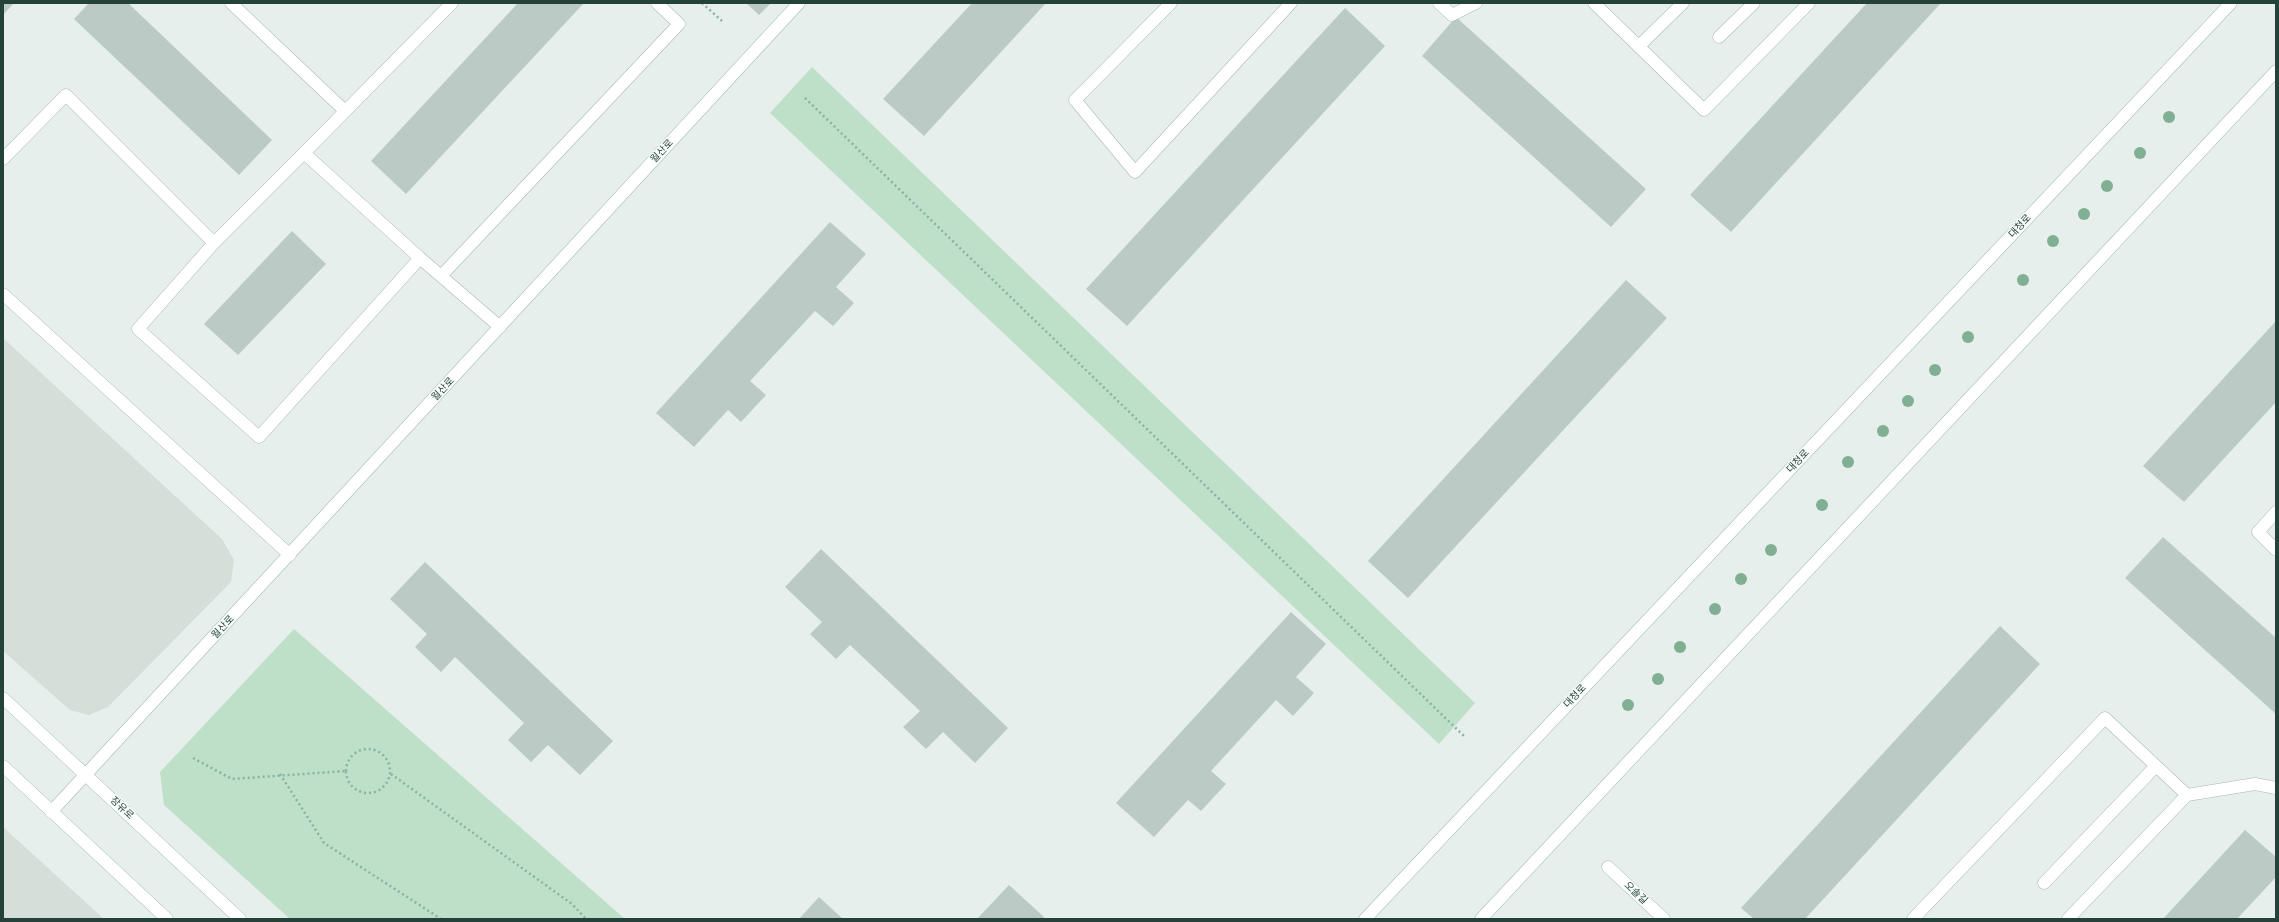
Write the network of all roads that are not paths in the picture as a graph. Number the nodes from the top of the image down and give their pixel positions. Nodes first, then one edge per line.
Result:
1 (231, 3) edge
2 (452, 3) edge
3 (657, 3) edge
4 (799, 3) edge
5 (1171, 3) edge
6 (1291, 3) edge
7 (1439, 3) edge
8 (1476, 3) edge
9 (1594, 3) edge
10 (1683, 3) edge
11 (1754, 3) edge
12 (1810, 3) edge
13 (2231, 3) edge
14 (1719, 37) dead end
15 (1639, 46) junction
16 (2276, 70) edge
17 (345, 111) junction
18 (304, 153) junction
19 (3, 159) edge
20 (214, 243) junction
21 (420, 258) junction
22 (441, 276) junction
23 (3, 294) edge
24 (500, 327) junction
25 (2276, 512) edge
26 (2276, 550) edge
27 (290, 555) junction
28 (3, 698) edge
29 (3, 766) edge
30 (2156, 766) junction
31 (86, 775) junction
32 (2276, 788) edge
33 (2186, 795) junction
34 (51, 812) junction
35 (1608, 867) dead end
36 (2044, 883) dead end
37 (167, 919) edge
38 (240, 919) edge
39 (1365, 919) edge
40 (1481, 919) edge
41 (1664, 919) edge
42 (1913, 919) edge
43 (2068, 919) edge

1 - 17 main road
2 - 17 main road
3 - 22 main road
4 - 24 main road, 월산로
5 - 6 main road
7 - 8 main road
9 - 15 main road
10 - 15 main road
11 - 14 main road
12 - 15 main road
13 - 39 main road, 대청로
16 - 40 main road
17 - 18 main road
18 - 20 main road
18 - 21 main road
19 - 20 main road
20 - 21 main road
21 - 22 main road
22 - 24 main road
23 - 27 main road
24 - 27 main road, 월산로
25 - 26 main road
27 - 31 main road, 월산로
28 - 31 main road, 장유로
29 - 34 main road
30 - 33 main road
30 - 36 main road
30 - 42 main road
31 - 34 main road, 월산로
31 - 38 main road, 장유로
32 - 33 main road
33 - 43 main road
34 - 37 main road
35 - 41 main road, 오솔길

